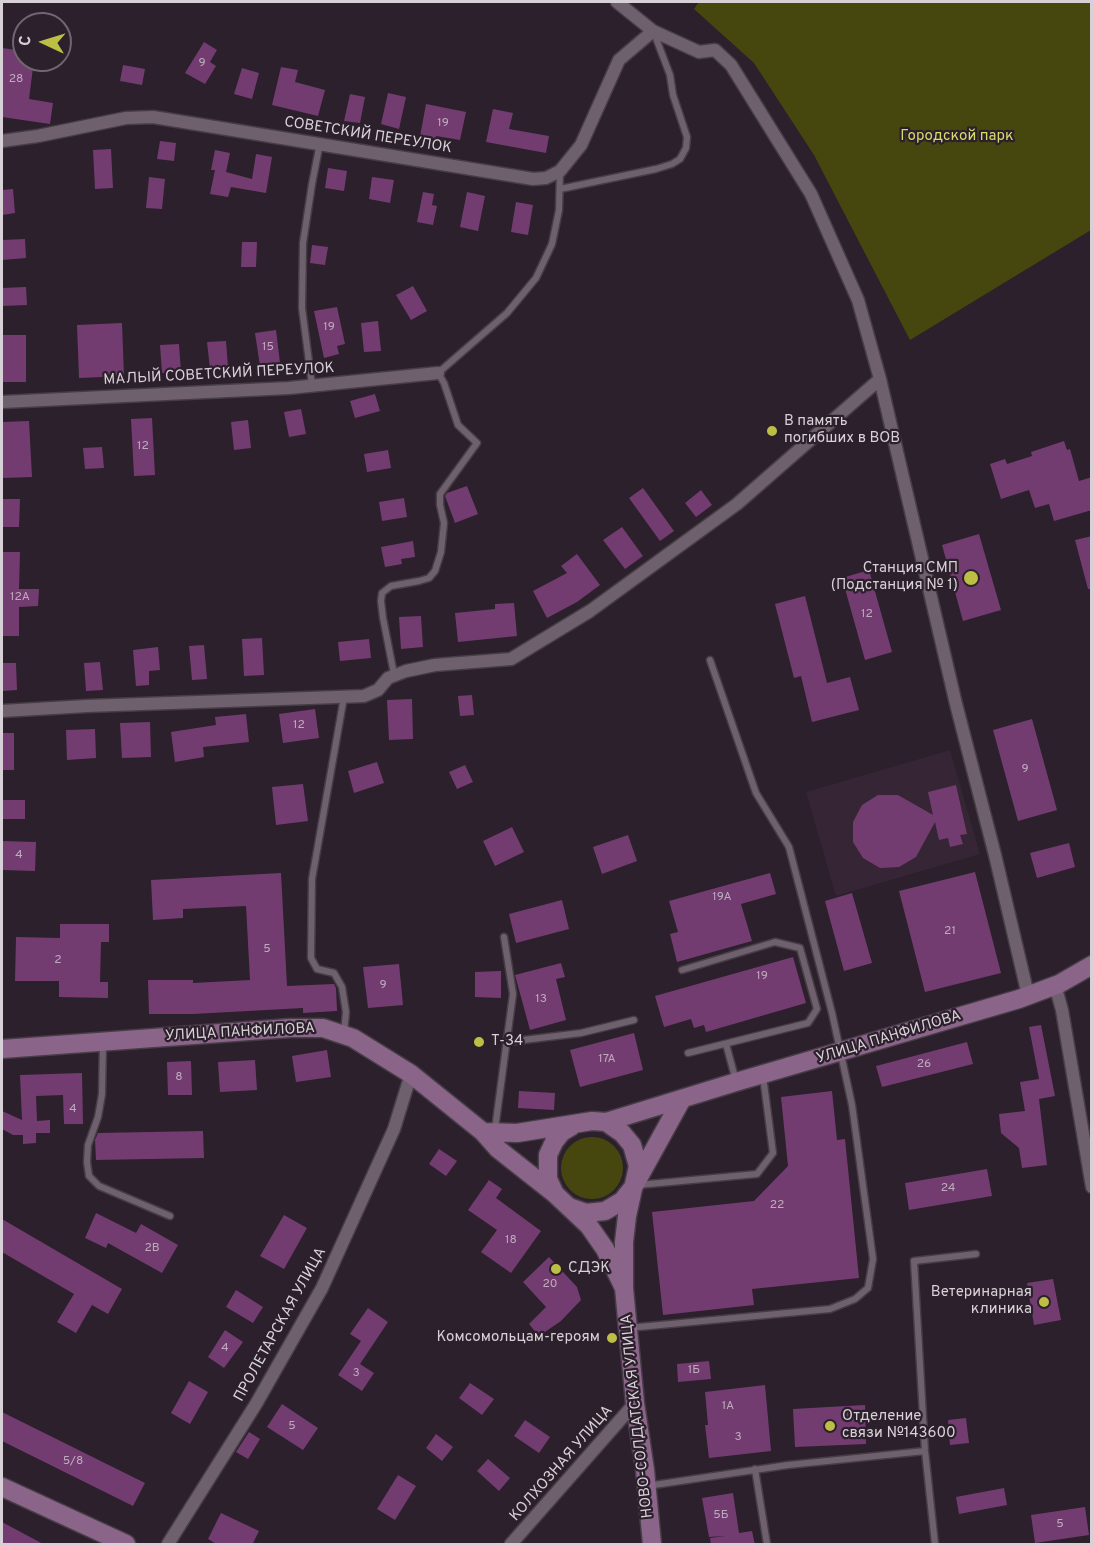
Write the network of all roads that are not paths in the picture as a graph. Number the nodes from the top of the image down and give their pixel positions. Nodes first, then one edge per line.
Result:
1 (617, 2) edge
2 (653, 31) junction
3 (2, 141) edge
4 (320, 143) junction
5 (560, 171) junction
6 (560, 189) junction
7 (438, 373) junction
8 (880, 379) junction
9 (312, 385) junction
10 (2, 402) edge
11 (710, 660) dead end
12 (394, 674) junction
13 (344, 696) junction
14 (2, 711) edge
15 (504, 937) dead end
16 (1092, 965) edge
17 (682, 970) dead end
18 (1055, 985) junction
19 (1028, 995) junction
20 (634, 1020) dead end
21 (343, 1035) junction
22 (103, 1042) junction
23 (507, 1042) junction
24 (726, 1044) junction
25 (2, 1049) edge
26 (840, 1052) junction
27 (688, 1053) dead end
28 (411, 1074) junction
29 (762, 1074) junction
30 (736, 1082) junction
31 (682, 1099) junction
32 (606, 1122) junction
33 (574, 1125) junction
34 (489, 1132) junction
35 (634, 1186) junction
36 (1092, 1188) edge
37 (561, 1200) junction
38 (170, 1216) dead end
39 (976, 1254) dead end
40 (624, 1288) junction
41 (628, 1328) junction
42 (635, 1403) junction
43 (925, 1451) junction
44 (755, 1469) junction
45 (647, 1486) junction
46 (2, 1487) edge
47 (126, 1545) edge
48 (168, 1545) edge
49 (511, 1545) edge
50 (652, 1545) edge
51 (768, 1545) edge
52 (935, 1545) edge

1 - 2 street
2 - 5 street
2 - 6 lane
2 - 8 street
3 - 4 street, СОВЕТСКИЙ ПЕРЕУЛОК
4 - 5 street, СОВЕТСКИЙ ПЕРЕУЛОК
4 - 9 lane
5 - 6 lane
6 - 7 lane
7 - 9 street, МАЛЫЙ СОВЕТСКИЙ ПЕРЕУЛОК
7 - 12 lane
8 - 12 street
8 - 19 street
9 - 10 street, МАЛЫЙ СОВЕТСКИЙ ПЕРЕУЛОК
11 - 26 lane
12 - 13 street
13 - 14 street
13 - 21 lane
15 - 23 lane
16 - 18 main road, УЛИЦА ПАНФИЛОВА
17 - 24 lane
18 - 19 main road, УЛИЦА ПАНФИЛОВА
18 - 36 street
19 - 26 main road, УЛИЦА ПАНФИЛОВА
20 - 23 lane
21 - 22 main road, УЛИЦА ПАНФИЛОВА
21 - 28 main road, УЛИЦА ПАНФИЛОВА
22 - 25 main road, УЛИЦА ПАНФИЛОВА
22 - 38 lane
23 - 34 lane
24 - 27 lane
24 - 30 lane
26 - 29 main road, УЛИЦА ПАНФИЛОВА
26 - 41 lane
28 - 34 main road, УЛИЦА ПАНФИЛОВА
28 - 48 street, ПРОЛЕТАРСКАЯ УЛИЦА
29 - 30 main road, УЛИЦА ПАНФИЛОВА
29 - 35 lane
30 - 31 main road, УЛИЦА ПАНФИЛОВА
31 - 32 main road, УЛИЦА ПАНФИЛОВА
31 - 35 main road, УЛИЦА ПАНФИЛОВА
32 - 33 main road, УЛИЦА ПАНФИЛОВА
32 - 35 main road
33 - 34 main road, УЛИЦА ПАНФИЛОВА
33 - 37 main road
34 - 37 main road, УЛИЦА ПАНФИЛОВА
35 - 37 main road, УЛИЦА ПАНФИЛОВА
35 - 40 main road, НОВО-СОЛДАТСКАЯ УЛИЦА
37 - 40 main road, НОВО-СОЛДАТСКАЯ УЛИЦА
39 - 43 lane
40 - 41 main road, НОВО-СОЛДАТСКАЯ УЛИЦА
41 - 42 main road, НОВО-СОЛДАТСКАЯ УЛИЦА
42 - 45 main road, НОВО-СОЛДАТСКАЯ УЛИЦА
42 - 49 street, КОЛХОЗНАЯ УЛИЦА
43 - 44 lane
43 - 52 lane
44 - 45 lane
44 - 51 lane
45 - 50 main road, НОВО-СОЛДАТСКАЯ УЛИЦА
46 - 47 main road

